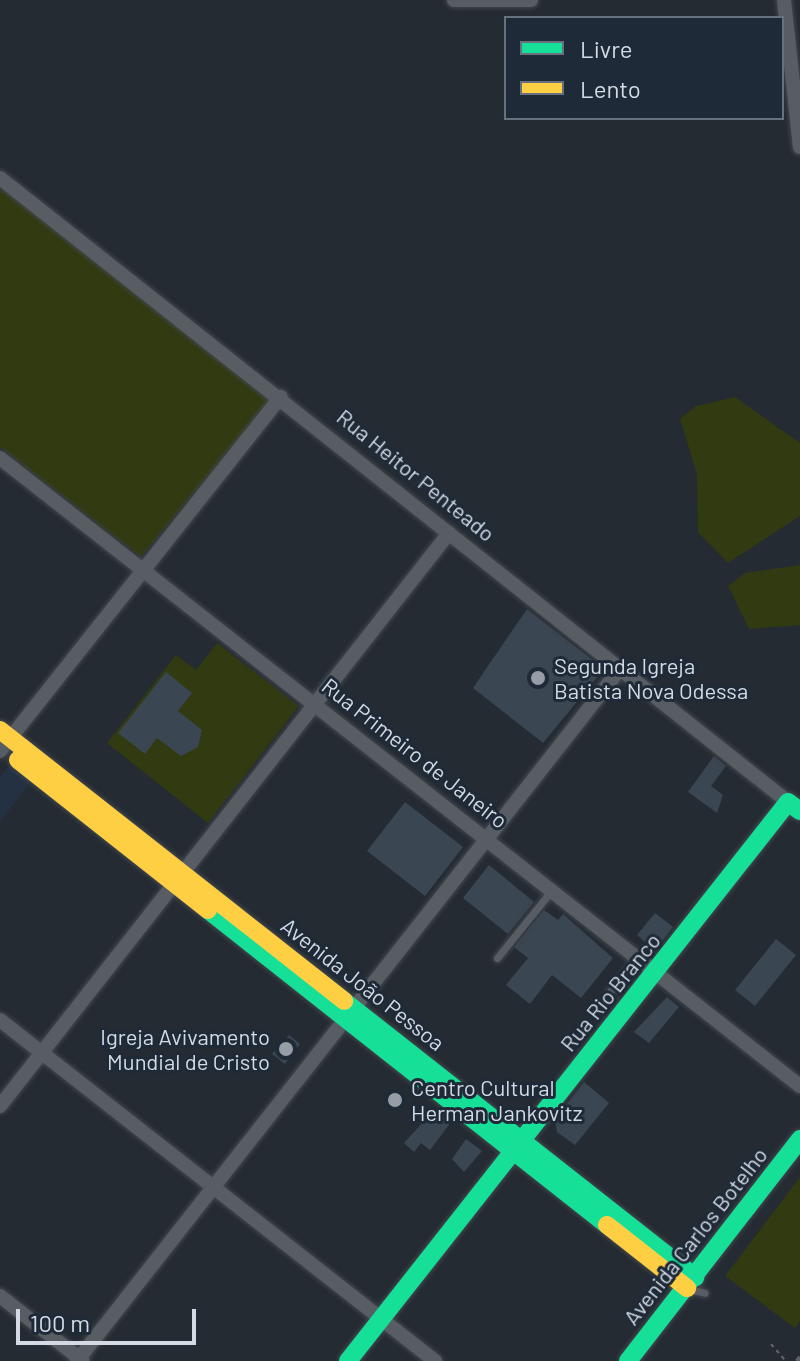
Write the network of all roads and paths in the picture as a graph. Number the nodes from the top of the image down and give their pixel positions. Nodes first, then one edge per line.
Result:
1 (454, 0) edge
2 (531, 0) edge
3 (784, 0) edge
4 (800, 147) edge
5 (0, 178) edge
6 (281, 397) junction
7 (0, 458) edge
8 (449, 533) junction
9 (145, 571) junction
10 (620, 669) junction
11 (315, 703) junction
12 (2, 743) edge
13 (794, 806) edge
14 (486, 836) junction
15 (176, 878) junction
16 (553, 890) junction
17 (497, 958) dead end
18 (637, 958) junction
19 (657, 974) junction
20 (608, 994) dead end
21 (349, 1014) junction
22 (0, 1020) edge
23 (41, 1053) junction
24 (800, 1086) edge
25 (0, 1106) edge
26 (800, 1139) edge
27 (519, 1145) junction
28 (213, 1186) junction
29 (691, 1282) junction
30 (0, 1296) edge
31 (380, 1318) junction
32 (771, 1344) dead end
33 (80, 1360) edge
34 (348, 1361) edge
35 (435, 1361) edge
36 (628, 1361) edge
37 (786, 1361) edge

1 - 2 street
3 - 4 street
5 - 6 street, Rua Heitor Penteado
6 - 8 street, Rua Heitor Penteado
6 - 9 street
7 - 9 street, Rua Primeiro de Janeiro
8 - 10 street, Rua Heitor Penteado
8 - 11 street
9 - 11 street, Rua Primeiro de Janeiro
9 - 12 street
10 - 13 street, Rua Heitor Penteado
10 - 14 street
11 - 14 street, Rua Primeiro de Janeiro
11 - 15 street
12 - 15 main road, Avenida João Pessoa
13 - 19 main road, Rua Rio Branco
14 - 16 street, Rua Primeiro de Janeiro
14 - 21 street
15 - 21 main road, Avenida João Pessoa
15 - 23 street
16 - 17 lane
16 - 18 street, Rua Primeiro de Janeiro
18 - 19 street, Rua Primeiro de Janeiro
18 - 20 lane
19 - 24 street, Rua Primeiro de Janeiro
19 - 27 main road, Rua Rio Branco
21 - 27 main road, Avenida João Pessoa
21 - 28 street
22 - 23 street
23 - 25 street
23 - 28 street
26 - 29 main road, Avenida Carlos Botelho
27 - 29 main road, Avenida João Pessoa
27 - 31 main road, Rua Rio Branco
28 - 31 street
28 - 33 street
29 - 36 main road, Avenida Carlos Botelho
30 - 33 street
31 - 34 main road, Rua Rio Branco
31 - 35 street
32 - 37 path

